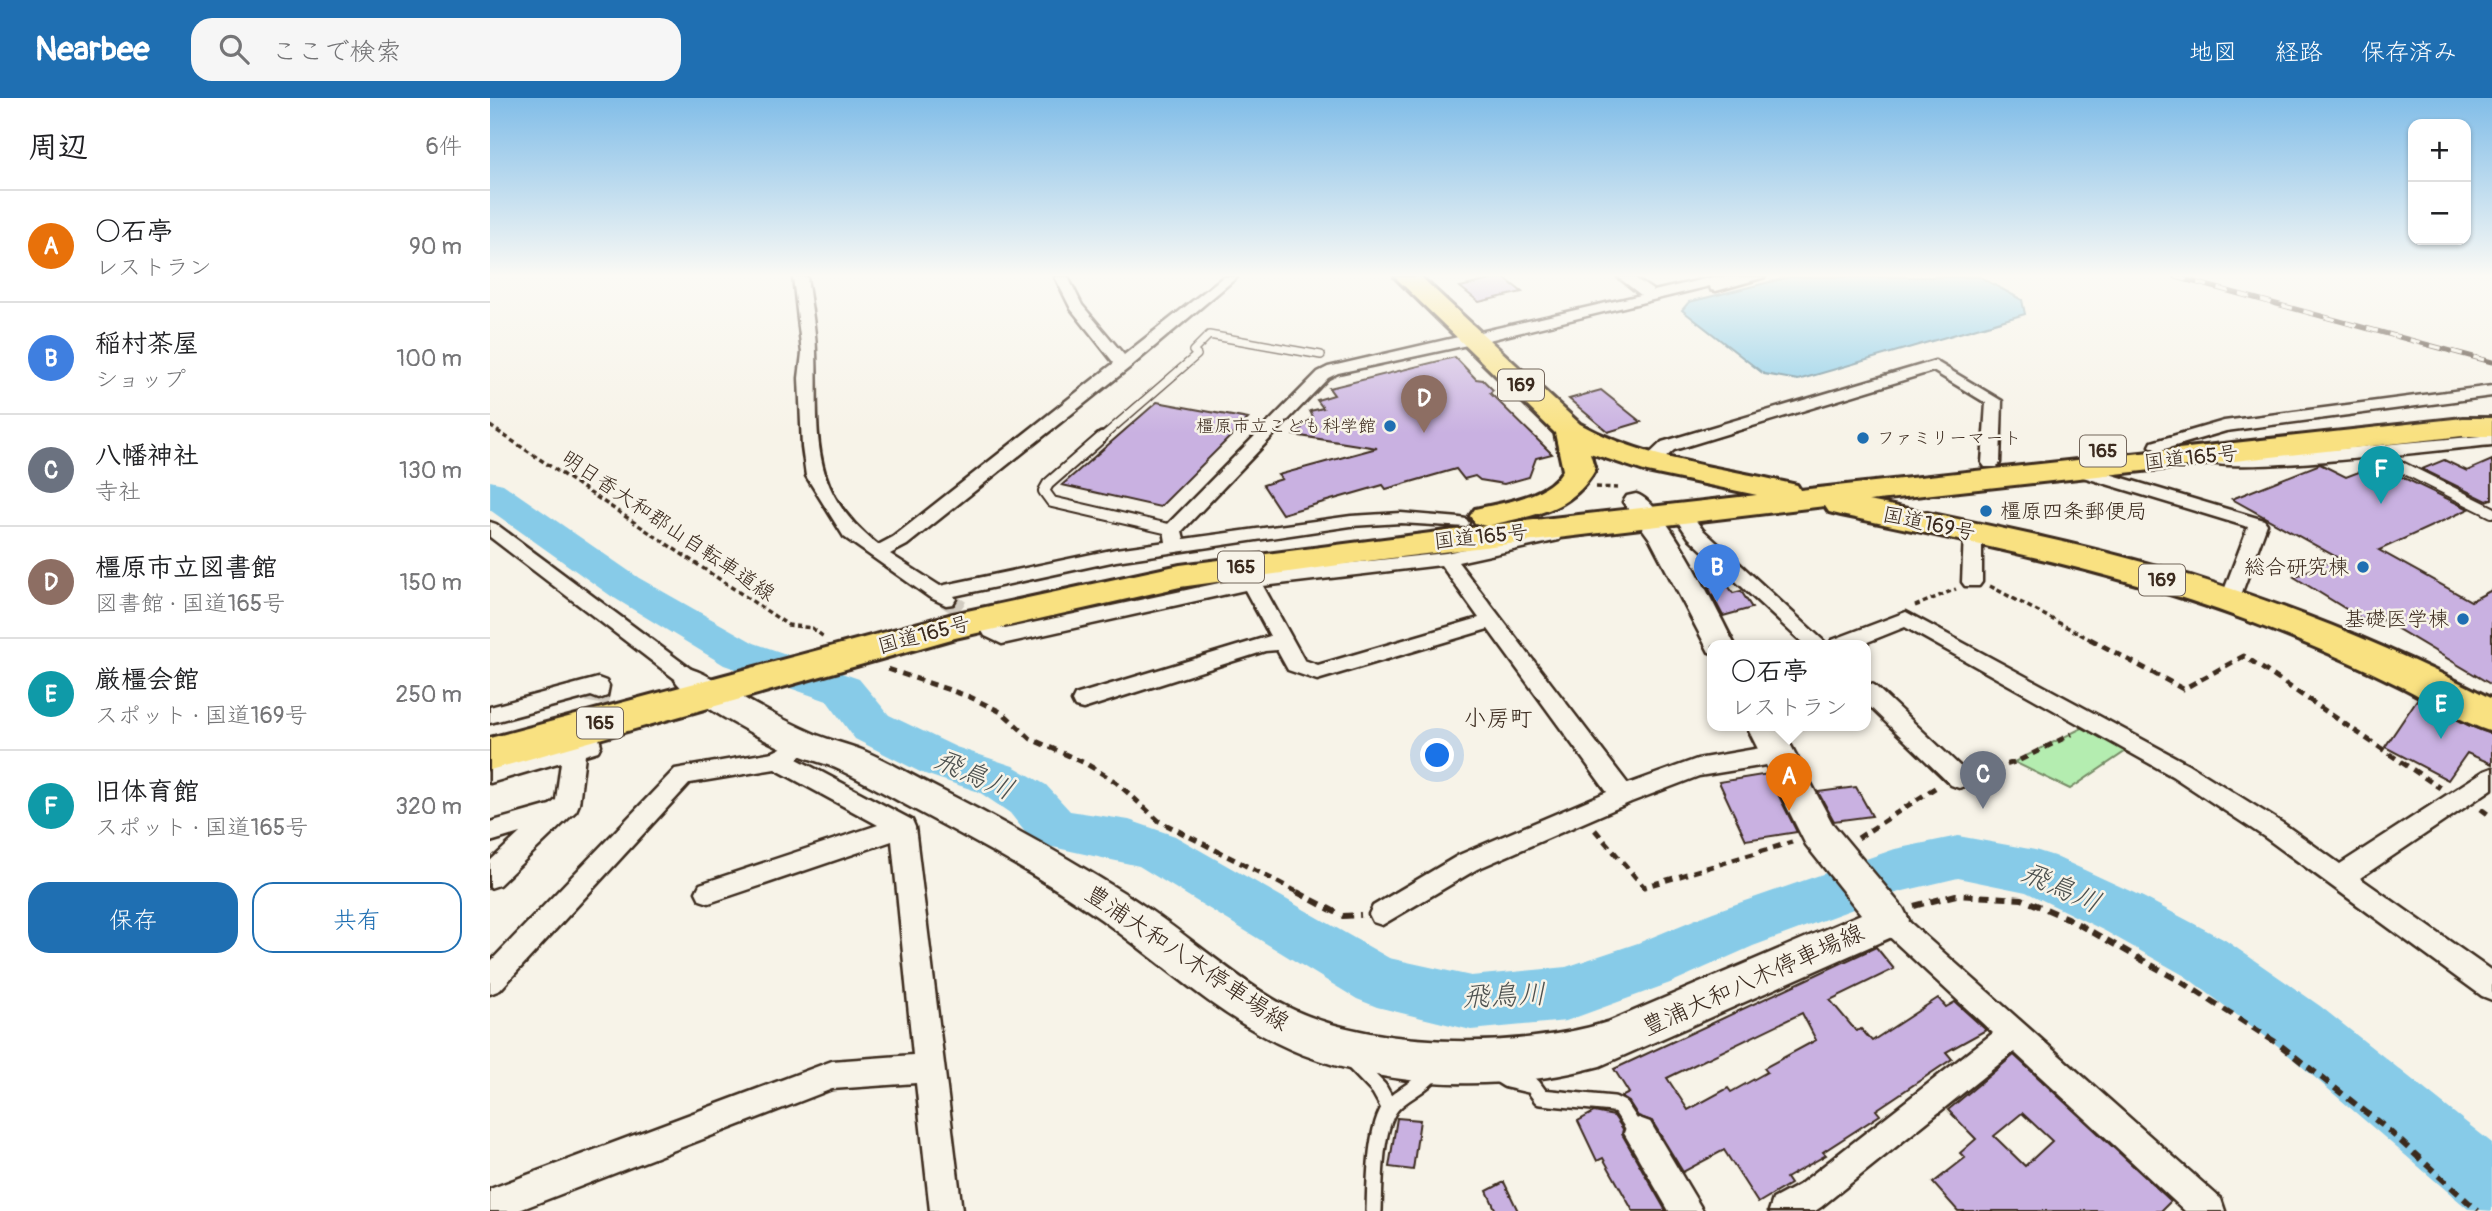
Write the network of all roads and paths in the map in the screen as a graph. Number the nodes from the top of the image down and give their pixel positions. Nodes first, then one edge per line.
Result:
1 (806, 329) edge
2 (1095, 329) edge
3 (1168, 329) edge
4 (1461, 329) edge
5 (1517, 329) edge
6 (1472, 340) junction
7 (1321, 355) dead end
8 (1124, 365) junction
9 (2492, 391) edge
10 (2492, 408) edge
11 (2470, 422) edge
12 (490, 426) edge
13 (1569, 430) junction
14 (2492, 440) edge
15 (2368, 451) junction
16 (2166, 453) junction
17 (1649, 463) junction
18 (1991, 463) junction
19 (2079, 470) junction
20 (1949, 482) junction
21 (1767, 487) junction
22 (1813, 499) junction
23 (1655, 511) junction
24 (2492, 512) edge
25 (1460, 523) junction
26 (1584, 525) junction
27 (490, 528) edge
28 (1973, 533) junction
29 (1175, 538) junction
30 (876, 553) junction
31 (1446, 559) junction
32 (1979, 583) junction
33 (1252, 584) junction
34 (2230, 601) junction
35 (1906, 619) junction
36 (1491, 621) junction
37 (992, 631) tunnel mouth
38 (1717, 640) edge
39 (1813, 640) edge
40 (1852, 640) edge
41 (1282, 642) junction
42 (837, 649) junction
43 (713, 684) junction
44 (599, 691) dead end
45 (1871, 695) edge
46 (1083, 701) dead end
47 (490, 715) edge
48 (2492, 717) edge
49 (490, 734) edge
50 (1771, 740) edge
51 (792, 752) junction
52 (490, 754) edge
53 (490, 774) edge
54 (2492, 777) edge
55 (1959, 779) dead end
56 (1623, 795) junction
57 (2462, 796) junction
58 (558, 812) junction
59 (1580, 813) junction
60 (903, 827) junction
61 (490, 832) edge
62 (1819, 834) junction
63 (490, 877) edge
64 (2340, 877) junction
65 (709, 892) dead end
66 (1382, 914) joint
67 (1883, 914) junction
68 (490, 981) edge
69 (2492, 987) edge
70 (2013, 1035) junction
71 (1349, 1051) junction
72 (1489, 1061) junction
73 (1440, 1062) junction
74 (929, 1068) junction
75 (1389, 1107) junction
76 (1639, 1133) joint
77 (490, 1205) edge
78 (1806, 1206) edge
79 (946, 1211) edge
80 (1374, 1211) edge
81 (1687, 1211) edge
82 (2209, 1211) edge
83 (2478, 1211) edge

1 - 30 street
2 - 8 street
3 - 8 street
4 - 6 highway, 国道169号 / 169
5 - 6 street
6 - 13 highway, 国道169号 / 169
6 - 29 street
7 - 29 lane
8 - 30 street
9 - 16 street
10 - 11 highway, 165
11 - 16 highway, 国道165号 / 165
12 - 42 path, 明日香大和郡山自転車道線
13 - 17 highway, 国道169号 / 169
13 - 25 highway
14 - 15 street
15 - 16 street
15 - 24 lane
16 - 18 highway, 国道165号 / 165
16 - 19 highway, 国道165号 / 165
17 - 18 street
17 - 21 highway, 国道169号 / 169
18 - 21 highway, 国道165号 / 165
19 - 20 highway, 国道165号 / 165
19 - 34 street
20 - 22 highway, 国道165号 / 165
20 - 28 highway
21 - 22 highway, 国道169号 / 169
21 - 23 highway, 国道165号 / 165
22 - 23 highway, 国道165号 / 165
22 - 28 highway, 国道169号 / 169
23 - 25 highway, 国道165号 / 165
23 - 26 highway, 国道165号 / 165
23 - 38 main road
23 - 39 street
25 - 29 street
25 - 42 highway, 国道165号 / 165
26 - 31 street
26 - 42 highway, 国道165号 / 165
27 - 43 street
28 - 32 street
28 - 34 highway, 国道169号 / 169
29 - 30 street
31 - 33 street
31 - 36 street
32 - 35 path
32 - 57 path
33 - 37 street
33 - 41 street
34 - 48 highway, 国道169号 / 169
35 - 40 street
35 - 64 street
36 - 41 street
36 - 56 street
41 - 46 street
42 - 43 highway, 国道165号 / 165
42 - 66 path, 明日香大和郡山自転車道線
43 - 49 highway, 国道165号 / 165
43 - 51 main road, 豊浦大和八木停車場線
43 - 52 highway, 国道165号 / 165
44 - 47 street
45 - 55 street
50 - 56 street
50 - 62 main road, 豊浦大和八木停車場線
51 - 60 street
51 - 68 street
51 - 71 main road, 豊浦大和八木停車場線
53 - 58 street
54 - 57 street
56 - 59 street
57 - 64 street
58 - 61 street
58 - 63 street
59 - 62 path
59 - 66 street
60 - 65 street
60 - 74 street
62 - 67 main road, 豊浦大和八木停車場線
64 - 69 street
67 - 70 street
67 - 72 main road, 豊浦大和八木停車場線
67 - 83 path
70 - 78 street
70 - 82 street
71 - 73 main road, 豊浦大和八木停車場線
71 - 75 lane
72 - 73 main road, 豊浦大和八木停車場線
72 - 76 lane
73 - 75 lane
74 - 77 street
74 - 79 street
75 - 80 lane
76 - 81 street

